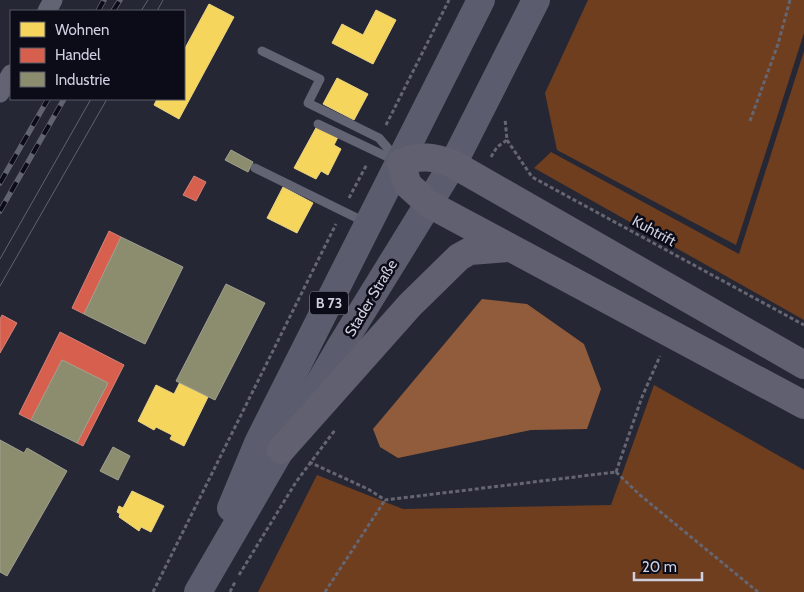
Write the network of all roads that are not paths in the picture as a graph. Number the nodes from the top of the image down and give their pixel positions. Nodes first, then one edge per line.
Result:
1 (481, 0) edge
2 (536, 0) edge
3 (262, 51) dead end
4 (10, 76) edge
5 (0, 93) edge
6 (318, 124) dead end
7 (401, 163) junction
8 (453, 164) junction
9 (255, 168) dead end
10 (429, 204) junction
11 (369, 224) junction
12 (508, 248) junction
13 (804, 365) edge
14 (804, 405) edge
15 (281, 450) junction
16 (197, 592) edge

1 - 7 main road, Stader Straße / B 73
2 - 8 main road, Stader Straße / B 73
3 - 7 lane
4 - 5 street
6 - 7 lane
7 - 8 highway
7 - 10 highway
7 - 11 main road, Stader Straße / B 73
8 - 10 main road, Stader Straße / B 73
8 - 13 highway
9 - 11 lane
10 - 12 highway
10 - 15 main road, Stader Straße / B 73
11 - 16 main road, Stader Straße / B 73
12 - 14 highway
12 - 15 highway
15 - 16 main road, Stader Straße / B 73

